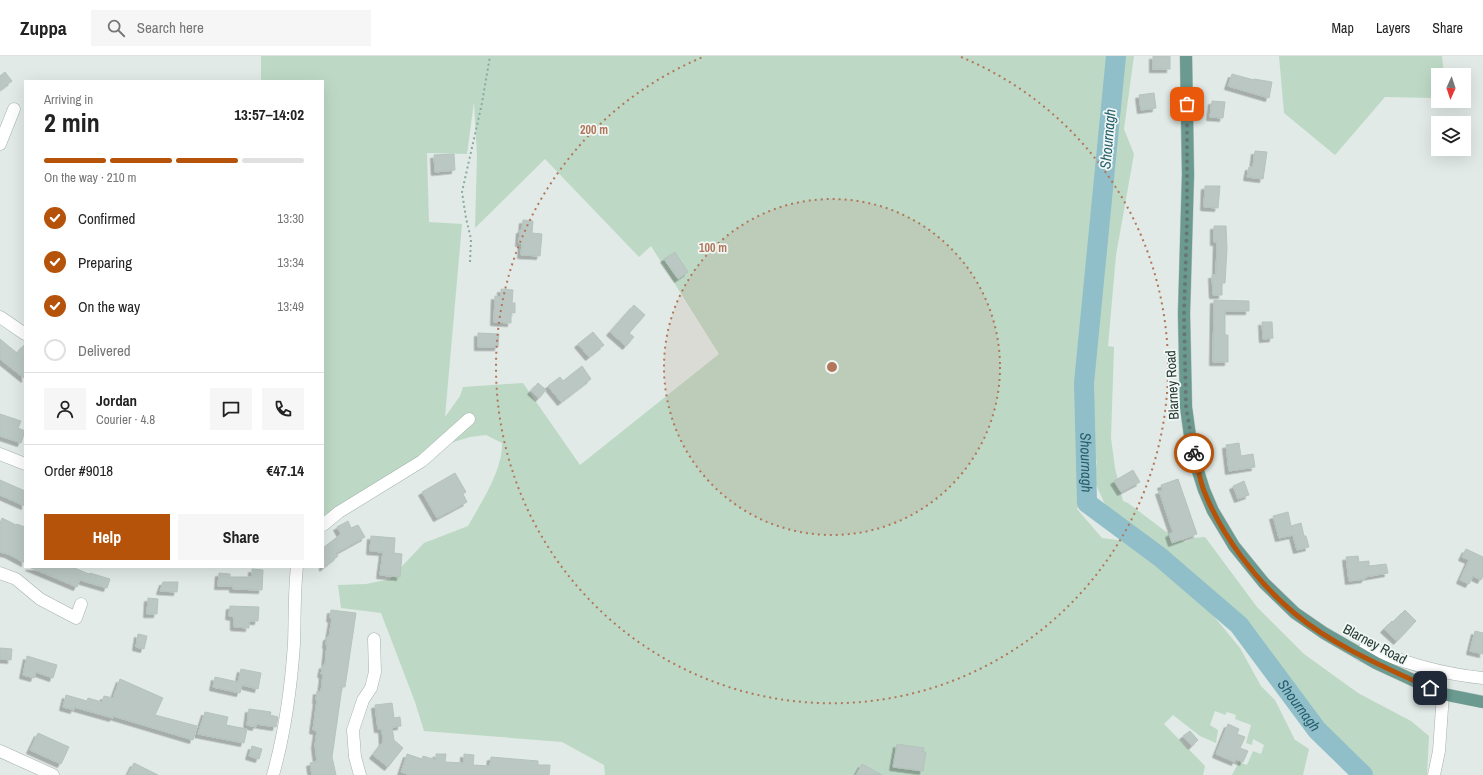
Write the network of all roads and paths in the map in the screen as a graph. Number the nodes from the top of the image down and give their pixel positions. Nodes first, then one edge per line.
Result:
1 (490, 56) edge
2 (1186, 56) edge
3 (14, 109) dead end
4 (0, 144) edge
5 (470, 262) dead end
6 (0, 317) edge
7 (24, 333) edge
8 (469, 419) dead end
9 (0, 454) edge
10 (24, 464) edge
11 (324, 524) edge
12 (297, 568) edge
13 (0, 572) edge
14 (81, 604) dead end
15 (374, 639) dead end
16 (1361, 655) junction
17 (1483, 678) edge
18 (1443, 694) junction
19 (1483, 702) edge
20 (0, 751) edge
21 (53, 775) edge
22 (273, 775) edge
23 (360, 775) edge
24 (1434, 775) edge

1 - 5 path
2 - 16 main road, Blarney Road
3 - 4 street
6 - 7 street
8 - 11 street
9 - 10 street
12 - 22 street
13 - 14 street
15 - 23 street
16 - 17 street
16 - 18 main road, Blarney Road
18 - 19 main road, Blarney Road
18 - 24 street
20 - 21 street

